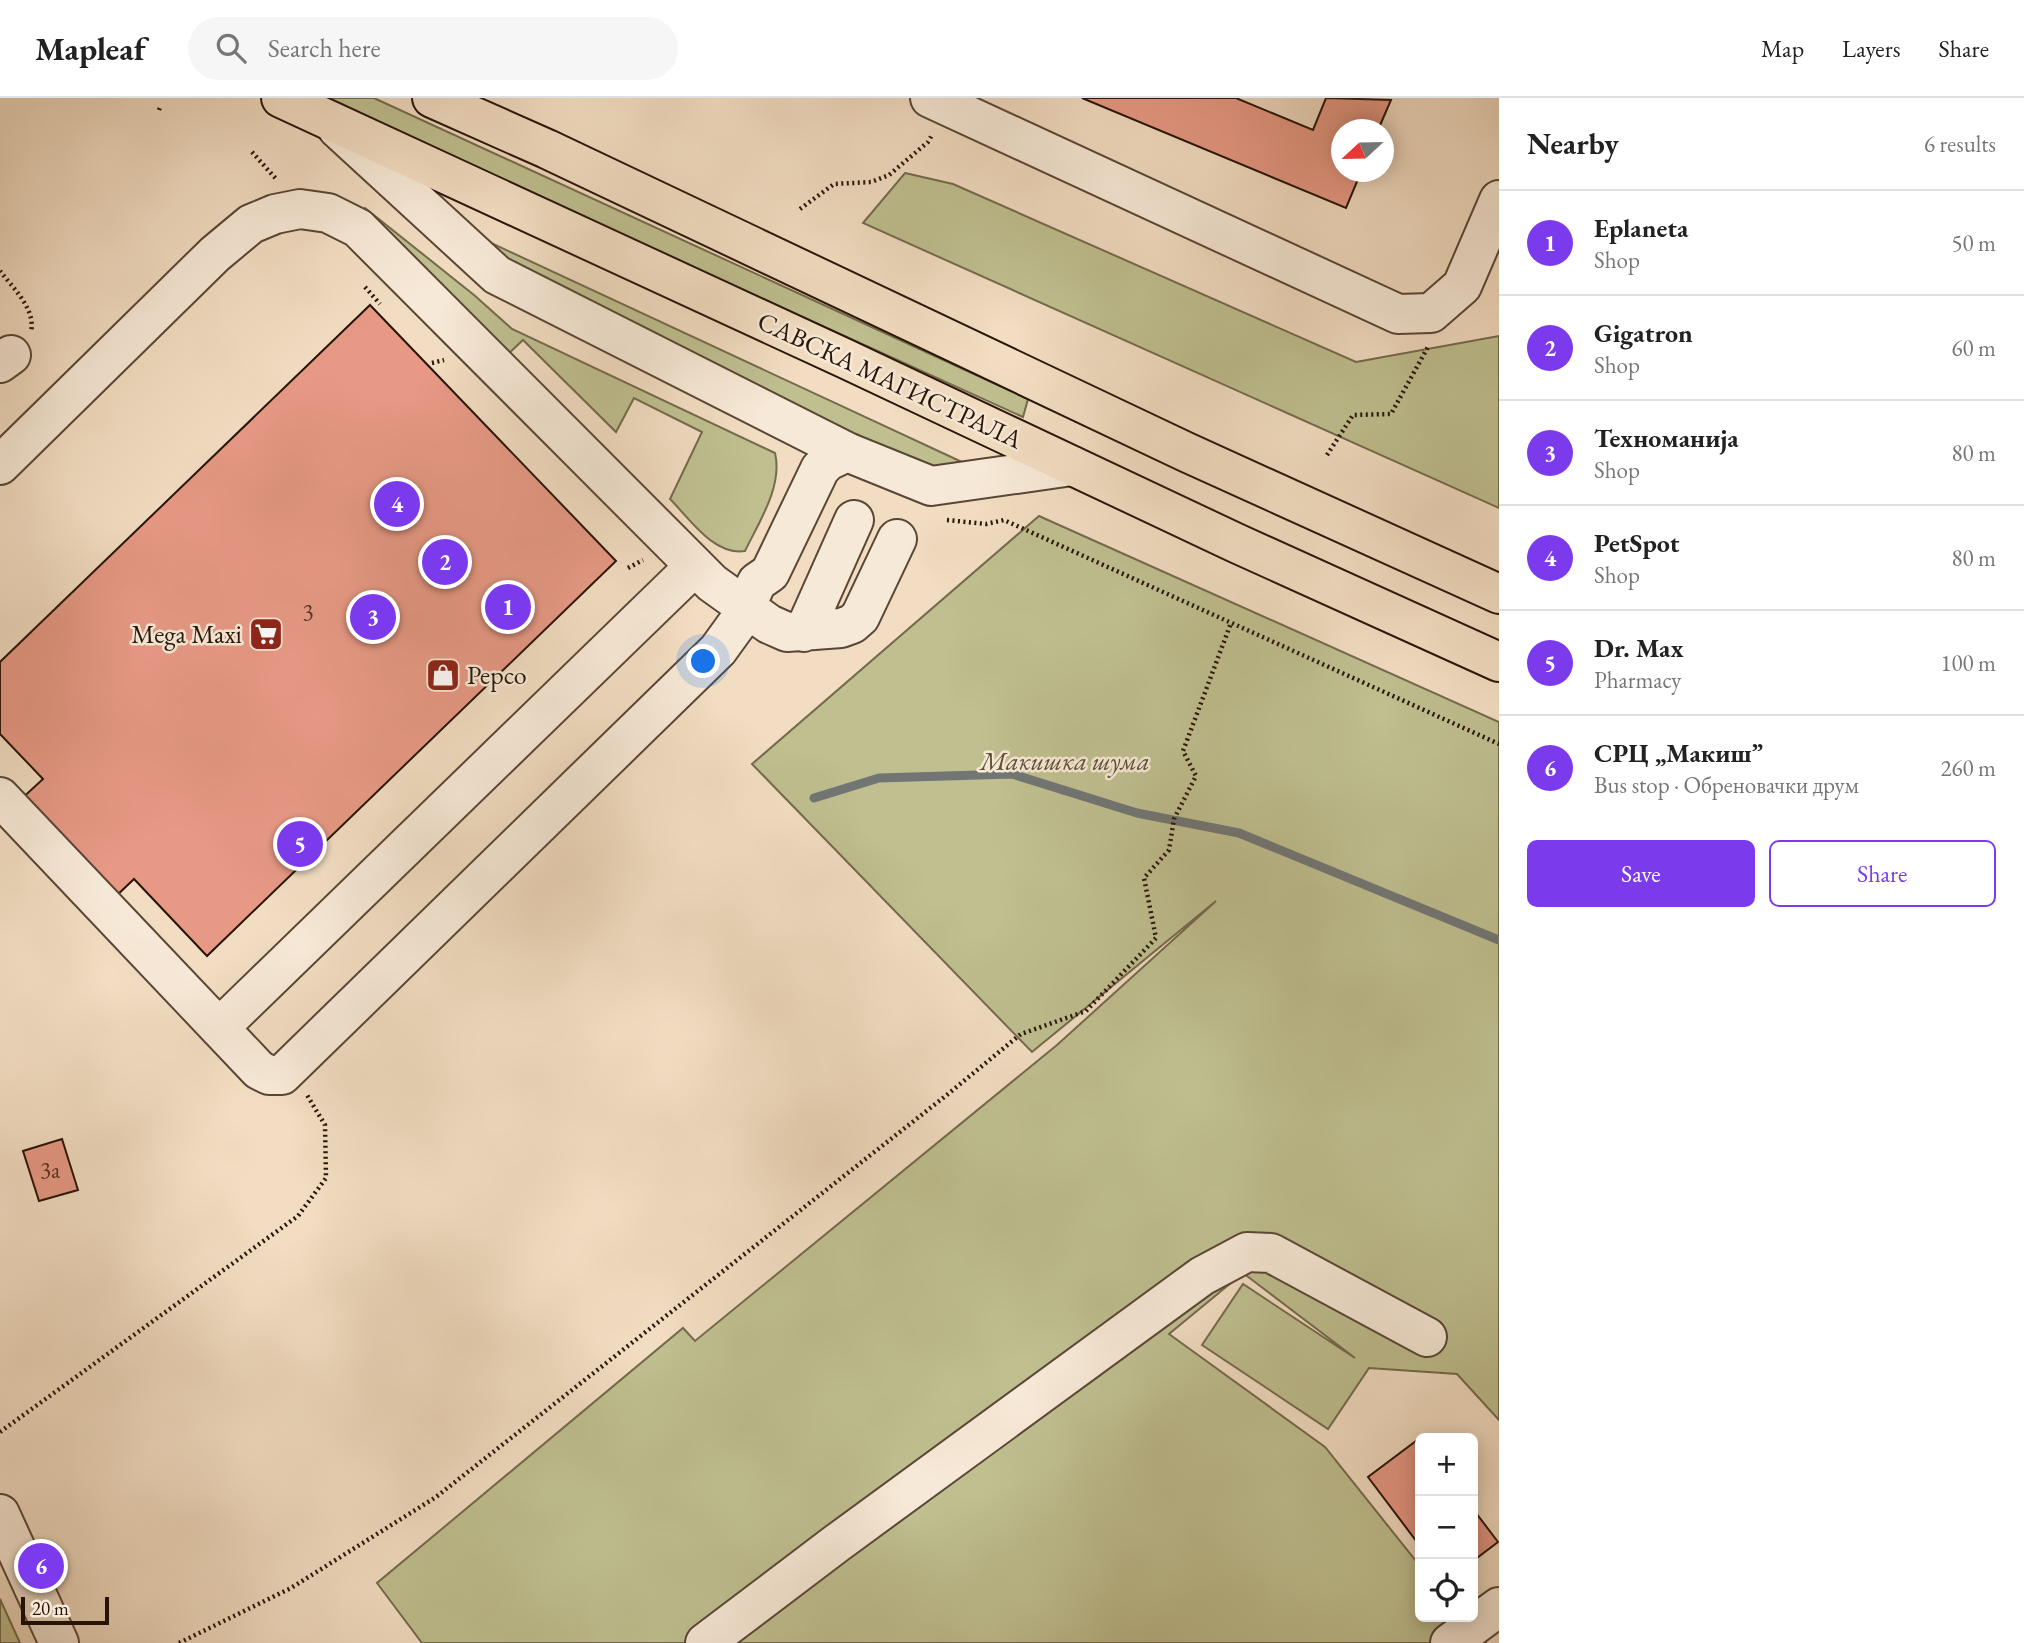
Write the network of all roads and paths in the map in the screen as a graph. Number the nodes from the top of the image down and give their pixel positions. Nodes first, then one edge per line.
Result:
1 (281, 98) edge
2 (432, 98) edge
3 (938, 102) edge
4 (325, 117) junction
5 (1499, 200) edge
6 (800, 209) dead end
7 (0, 271) edge
8 (1430, 344) dead end
9 (5, 359) edge
10 (797, 426) junction
11 (847, 452) junction
12 (1327, 455) dead end
13 (0, 465) edge
14 (1072, 467) junction
15 (853, 520) dead end
16 (1004, 520) dead end
17 (897, 539) dead end
18 (695, 566) junction
19 (751, 594) junction
20 (1499, 594) edge
21 (1231, 623) junction
22 (803, 632) junction
23 (1499, 662) edge
24 (1499, 744) edge
25 (0, 797) edge
26 (219, 1028) junction
27 (292, 1068) junction
28 (1427, 1337) dead end
29 (0, 1432) edge
30 (0, 1514) edge
31 (1499, 1606) edge
32 (712, 1641) edge
33 (59, 1643) edge
34 (179, 1643) edge
35 (1450, 1643) edge

1 - 4 main road, САВСКА МАГИСТРАЛА
2 - 20 main road
3 - 5 street
3 - 6 path
4 - 10 street
4 - 14 main road, САВСКА МАГИСТРАЛА
7 - 9 path
8 - 12 path
10 - 11 street
10 - 19 street
11 - 14 street
11 - 19 street
13 - 18 street
14 - 23 main road, САВСКА МАГИСТРАЛА
15 - 22 street
16 - 21 path
17 - 22 street
18 - 19 street
18 - 26 street
19 - 22 street
19 - 27 street
21 - 24 path
21 - 34 path
25 - 26 street
26 - 27 street
27 - 29 path
28 - 32 street
30 - 33 street
31 - 35 street

